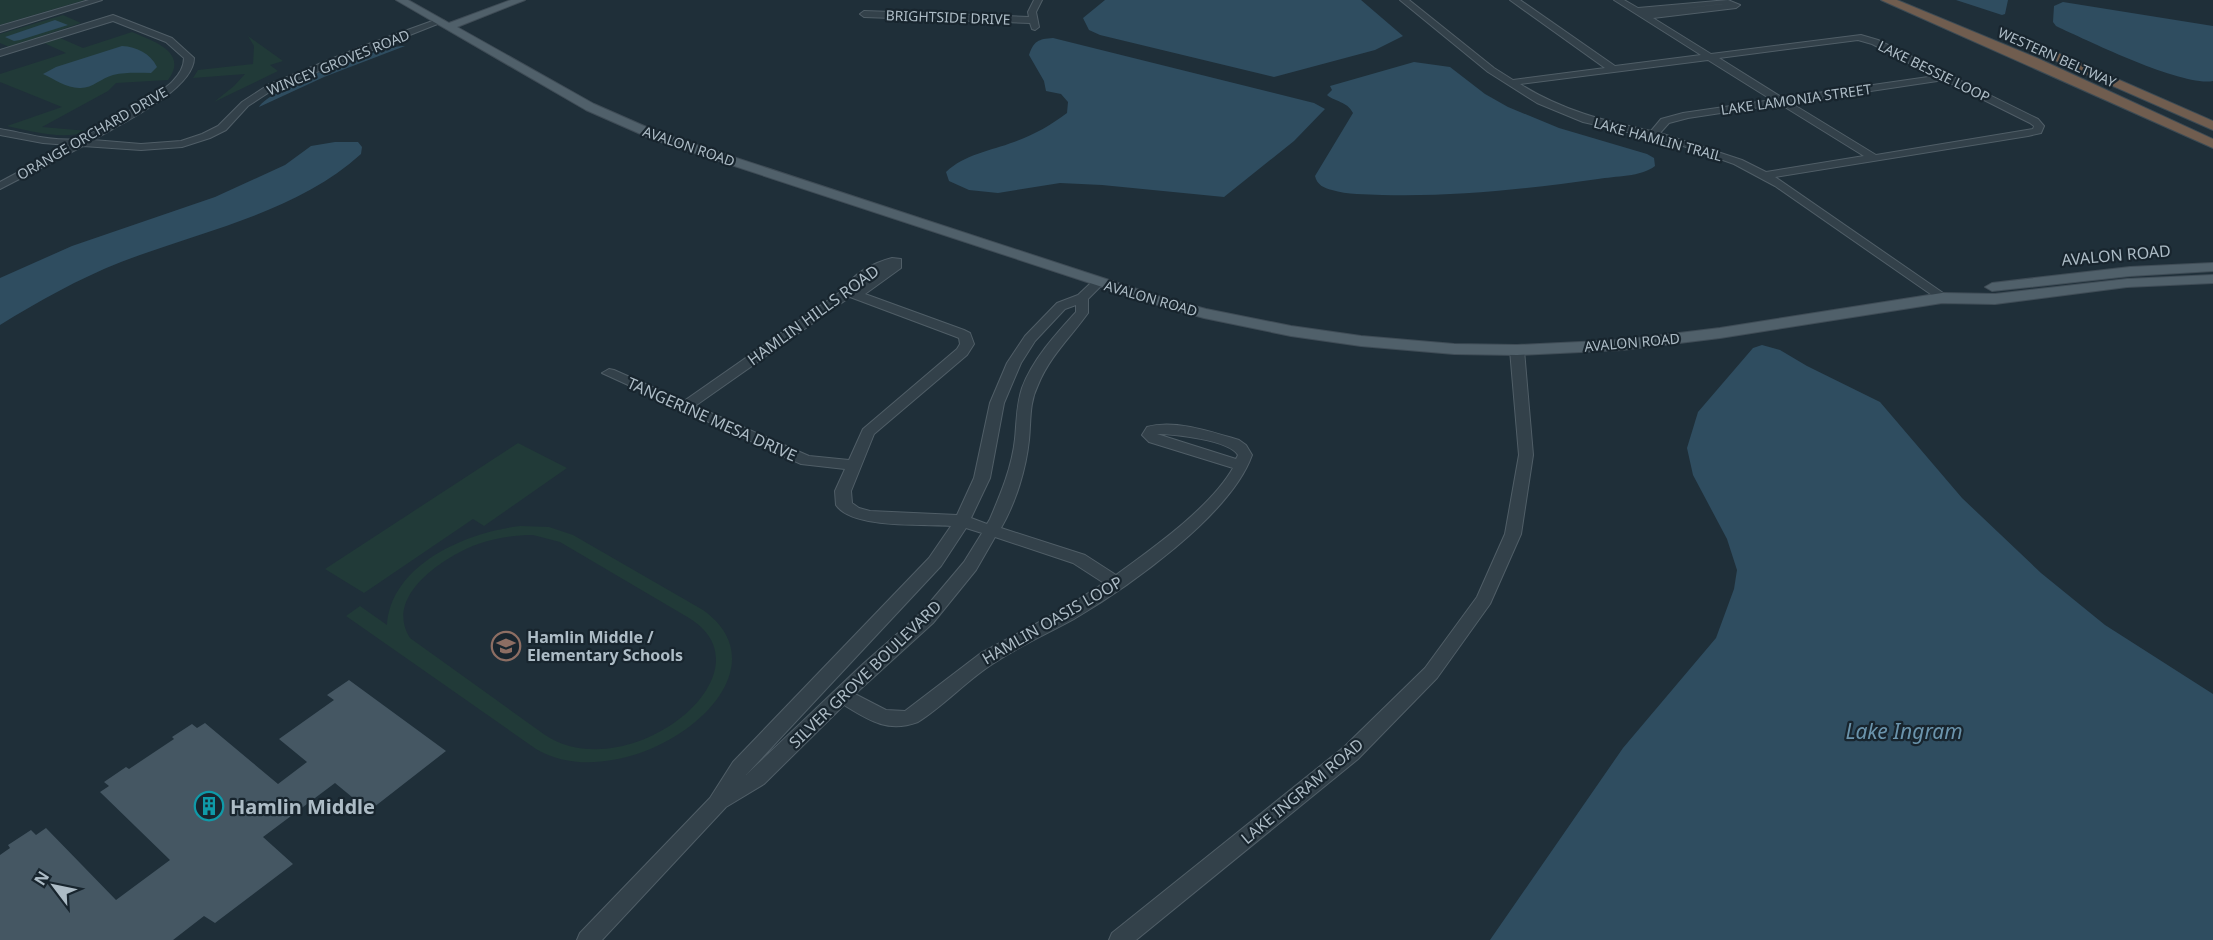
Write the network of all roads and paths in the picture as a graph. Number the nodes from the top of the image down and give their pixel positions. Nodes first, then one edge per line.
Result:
1 (98, 0) edge
2 (401, 0) edge
3 (497, 0) edge
4 (520, 0) edge
5 (1038, 0) edge
6 (1404, 0) edge
7 (1514, 0) edge
8 (1618, 0) edge
9 (1887, 0) edge
10 (1922, 0) edge
11 (1935, 5) dead end
12 (870, 6) dead end
13 (1641, 14) junction
14 (445, 24) junction
15 (0, 29) edge
16 (2022, 41) dead end
17 (0, 53) edge
18 (1711, 56) junction
19 (1612, 69) junction
20 (1946, 77) junction
21 (1509, 83) junction
22 (1784, 101) junction
23 (2213, 126) edge
24 (0, 132) edge
25 (1652, 136) junction
26 (81, 143) junction
27 (2213, 144) edge
28 (1874, 158) junction
29 (1764, 176) junction
30 (0, 186) edge
31 (2213, 267) edge
32 (2213, 279) edge
33 (1098, 283) junction
34 (1082, 298) junction
35 (1947, 298) junction
36 (1517, 350) junction
37 (609, 373) dead end
38 (685, 407) junction
39 (852, 465) junction
40 (1241, 465) junction
41 (962, 521) junction
42 (992, 530) junction
43 (1117, 583) junction
44 (842, 694) junction
45 (718, 803) junction
46 (588, 940) edge
47 (1120, 940) edge

1 - 15 street
2 - 14 main road, AVALON ROAD
3 - 14 main road
4 - 14 main road
5 - 12 street, BRIGHTSIDE DRIVE
6 - 21 street, LAKE HAMLIN TRAIL
7 - 19 street
8 - 13 street
9 - 27 highway, WESTERN BELTWAY
10 - 11 highway
13 - 13 street
13 - 18 street
14 - 26 street, WINCEY GROVES ROAD
14 - 33 main road, AVALON ROAD
16 - 23 highway, WESTERN BELTWAY
17 - 26 street, ORANGE ORCHARD DRIVE
18 - 19 street, LAKE BESSIE LOOP
18 - 20 street, LAKE BESSIE LOOP
18 - 22 street
19 - 21 street, LAKE BESSIE LOOP
20 - 22 street, LAKE LAMONIA STREET
20 - 28 street, LAKE BESSIE LOOP
21 - 25 street, LAKE HAMLIN TRAIL
22 - 25 street, LAKE LAMONIA STREET
22 - 28 street
24 - 26 street, WINCEY GROVES ROAD
25 - 29 street, LAKE HAMLIN TRAIL
26 - 30 street, ORANGE ORCHARD DRIVE
28 - 29 street, LAKE BESSIE LOOP
29 - 35 street, LAKE HAMLIN TRAIL
31 - 35 main road, AVALON ROAD
32 - 35 main road, AVALON ROAD
33 - 34 street, SILVER GROVE BOULEVARD
33 - 36 main road, AVALON ROAD
34 - 41 street, SILVER GROVE BOULEVARD
34 - 42 street, SILVER GROVE BOULEVARD
35 - 36 main road, AVALON ROAD
36 - 47 street, LAKE INGRAM ROAD
37 - 38 street, TANGERINE MESA DRIVE
38 - 39 street, TANGERINE MESA DRIVE
38 - 39 street, HAMLIN HILLS ROAD
39 - 41 street
40 - 40 street
40 - 43 street, HAMLIN OASIS LOOP
41 - 42 street
41 - 45 street, SILVER GROVE BOULEVARD
42 - 43 street
42 - 44 street, SILVER GROVE BOULEVARD
43 - 44 street, HAMLIN OASIS LOOP
44 - 45 street, SILVER GROVE BOULEVARD
45 - 46 street, SILVER GROVE BOULEVARD

